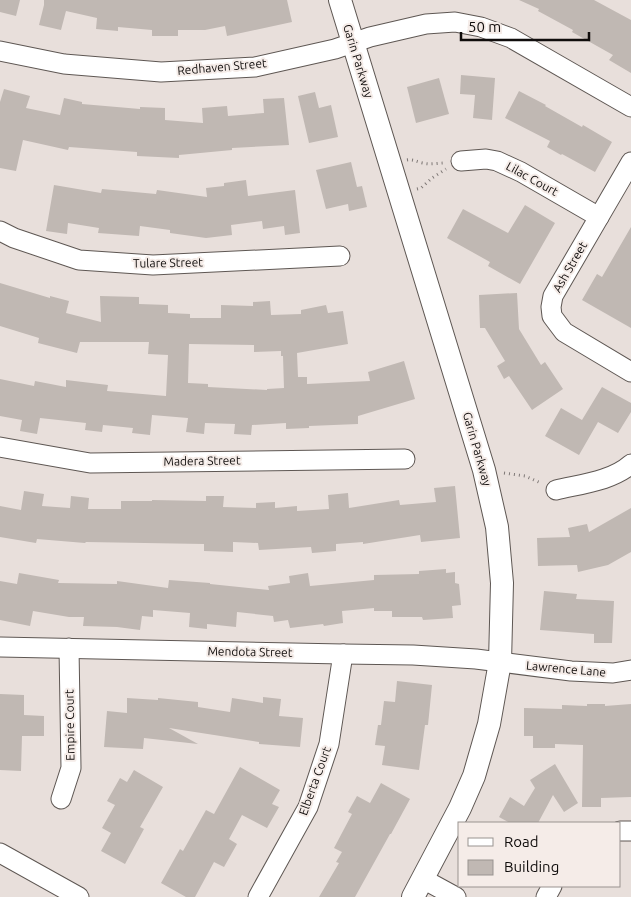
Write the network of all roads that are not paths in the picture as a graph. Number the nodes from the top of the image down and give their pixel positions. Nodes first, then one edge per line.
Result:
1 (340, 0) edge
2 (353, 43) junction
3 (0, 51) edge
4 (631, 106) edge
5 (460, 161) road end
6 (631, 162) edge
7 (599, 217) junction
8 (0, 231) edge
9 (340, 256) dead end
10 (631, 372) edge
11 (0, 447) edge
12 (405, 458) dead end
13 (631, 464) edge
14 (556, 490) road end
15 (0, 647) edge
16 (69, 648) junction
17 (343, 654) junction
18 (500, 662) junction
19 (631, 670) edge
20 (61, 799) dead end
21 (0, 853) edge
22 (418, 888) edge
23 (79, 897) edge
24 (258, 897) edge
25 (456, 897) edge

1 - 2 street, Garin Parkway
2 - 3 street, Redhaven Street
2 - 4 street, Redhaven Street
2 - 18 street, Garin Parkway
5 - 7 street, Lilac Court
6 - 7 street, Ash Street
7 - 10 street, Ash Street
8 - 9 street, Tulare Street
11 - 12 street, Madera Street
13 - 14 street
15 - 16 street, Mendota Street
16 - 17 street, Mendota Street
16 - 20 street, Empire Court
17 - 18 street, Mendota Street
17 - 24 street, Elberta Court
18 - 19 street, Lawrence Lane
18 - 22 street, Garin Parkway
21 - 23 street
22 - 25 street

